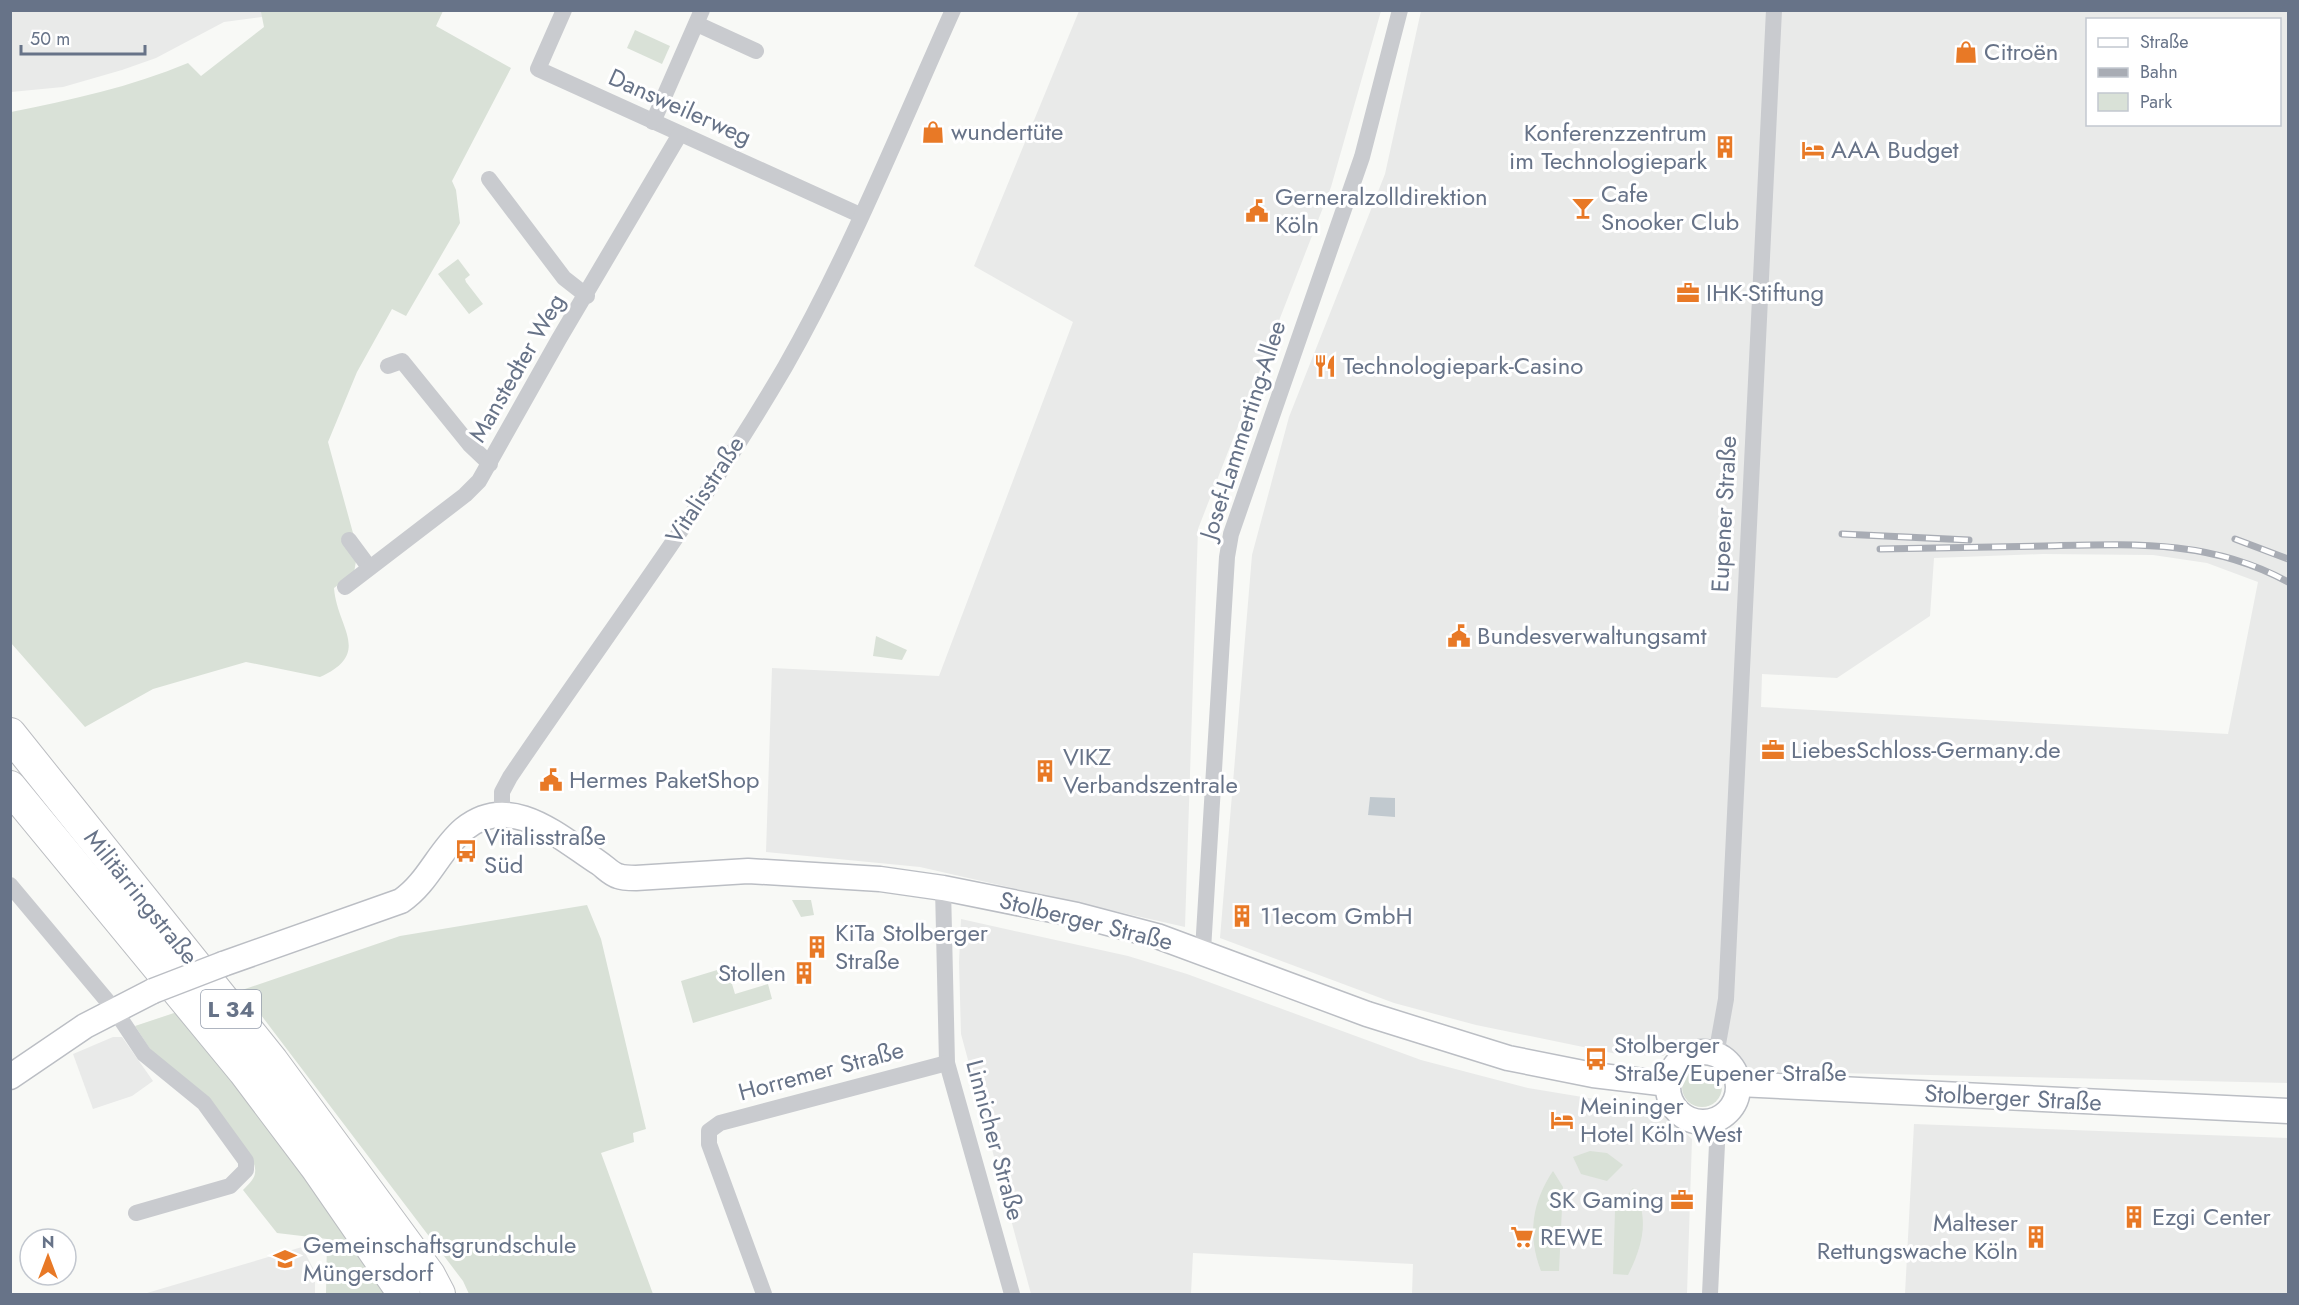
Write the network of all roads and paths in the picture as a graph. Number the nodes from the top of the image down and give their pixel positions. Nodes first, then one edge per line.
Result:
1 (564, 10) edge
2 (953, 10) edge
3 (1400, 10) edge
4 (1774, 10) edge
5 (699, 17) edge
6 (756, 51) dead end
7 (653, 122) junction
8 (680, 134) junction
9 (489, 179) dead end
10 (860, 215) junction
11 (587, 296) junction
12 (388, 366) dead end
13 (490, 464) junction
14 (349, 540) dead end
15 (369, 567) junction
16 (345, 587) dead end
17 (10, 734) edge
18 (10, 787) edge
19 (502, 814) junction
20 (10, 885) edge
21 (943, 888) junction
22 (1203, 950) junction
23 (114, 1009) junction
24 (1716, 1055) junction
25 (947, 1063) junction
26 (10, 1077) edge
27 (1668, 1084) junction
28 (1738, 1084) junction
29 (2289, 1111) edge
30 (1714, 1119) junction
31 (136, 1213) dead end
32 (404, 1294) edge
33 (439, 1294) edge
34 (764, 1294) edge
35 (1012, 1294) edge
36 (1710, 1294) edge

1 - 7 street, Dansweilerweg
2 - 10 street, Vitalisstraße
3 - 22 street, Josef-Lammerting-Allee
4 - 24 street, Eupener Straße
5 - 6 street
5 - 7 street
7 - 8 street, Dansweilerweg
8 - 10 street, Dansweilerweg
8 - 11 street, Manstedter Weg
9 - 11 street, Manstedter Weg
10 - 19 street, Vitalisstraße
11 - 13 street, Manstedter Weg
12 - 13 street, Manstedter Weg
13 - 15 street, Manstedter Weg
14 - 15 street
15 - 16 street, Manstedter Weg
17 - 33 highway, Militärringstraße / L 34
18 - 32 highway, Militärringstraße / L 34
19 - 21 street, Stolberger Straße
19 - 23 street, bridge
20 - 23 street
21 - 22 street, Stolberger Straße
21 - 25 street, Linnicher Straße
22 - 27 street, Stolberger Straße
23 - 26 street
23 - 31 street
24 - 27 street
24 - 28 street
25 - 34 street, Horremer Straße
25 - 35 street, Linnicher Straße
27 - 30 street
28 - 29 street, Stolberger Straße
28 - 30 street
30 - 36 street

